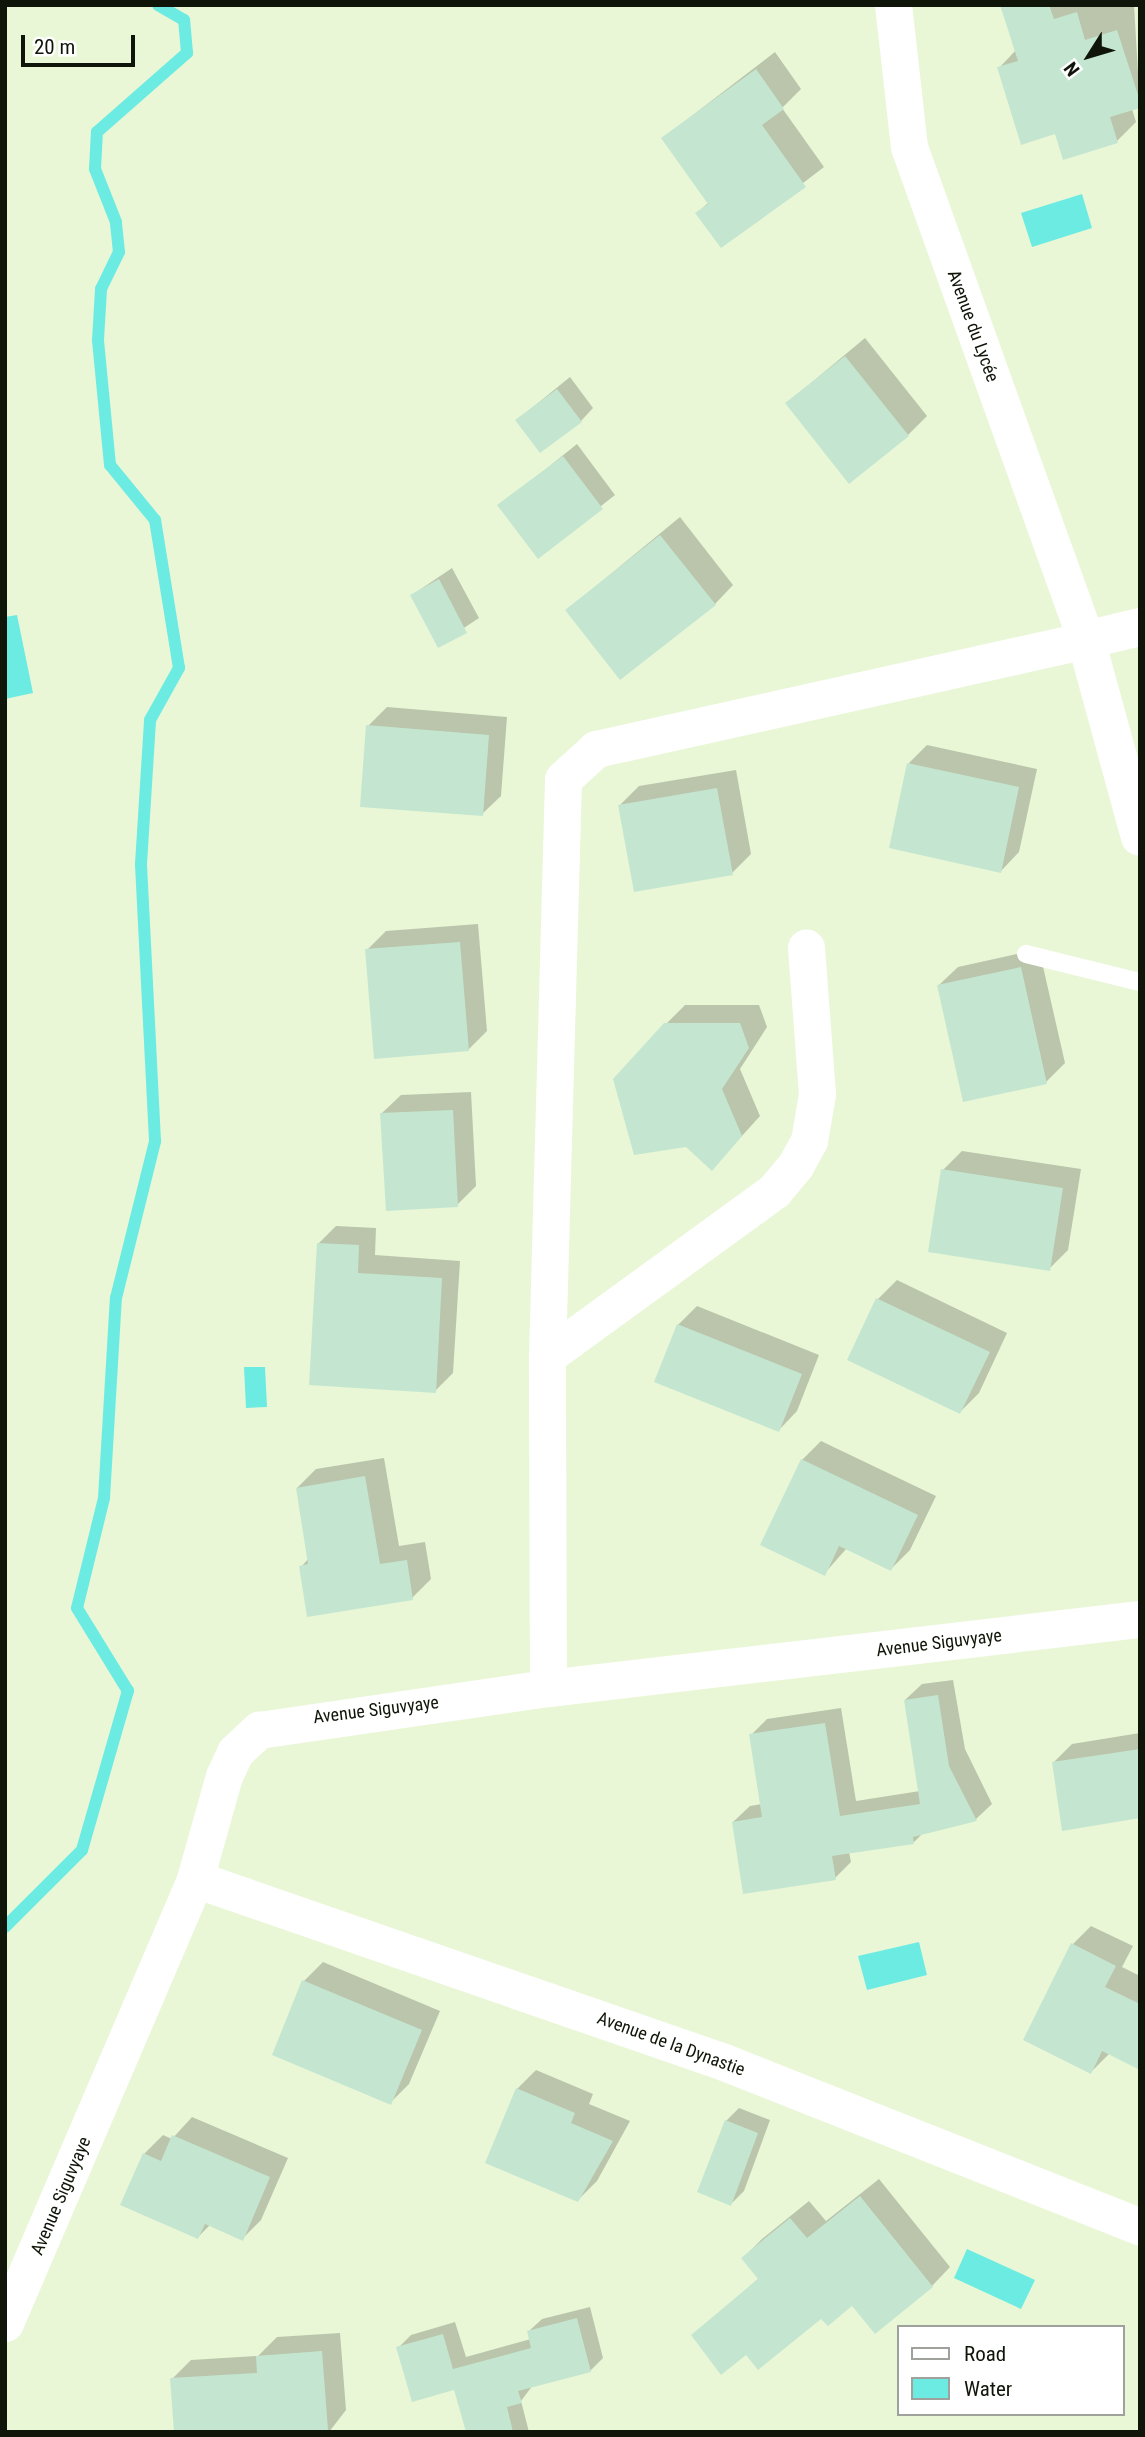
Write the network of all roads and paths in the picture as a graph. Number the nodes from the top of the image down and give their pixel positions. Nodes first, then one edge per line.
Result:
1 (893, 5) edge
2 (1140, 627) edge
3 (1086, 640) junction
4 (1140, 837) edge
5 (806, 947) dead end
6 (1026, 954) dead end
7 (1140, 982) edge
8 (547, 1356) junction
9 (1140, 1619) edge
10 (548, 1688) junction
11 (195, 1879) junction
12 (1140, 2227) edge
13 (5, 2323) edge

1 - 3 street, Avenue du Lycée
2 - 3 street
3 - 4 street
3 - 8 street
5 - 8 street
6 - 7 lane
8 - 10 street
9 - 10 street, Avenue Siguvyaye
10 - 11 street, Avenue Siguvyaye
11 - 12 street, Avenue de la Dynastie
11 - 13 street, Avenue Siguvyaye

